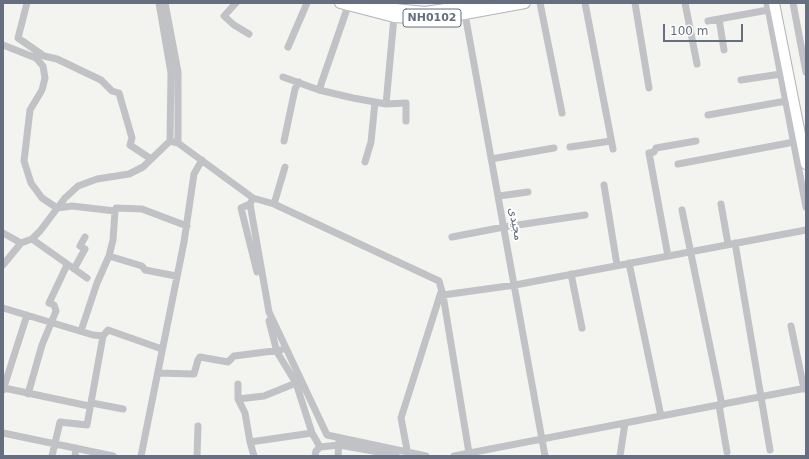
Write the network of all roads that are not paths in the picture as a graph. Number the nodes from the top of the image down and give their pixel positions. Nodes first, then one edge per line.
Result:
1 (27, 3) edge
2 (158, 3) edge
3 (165, 3) edge
4 (236, 3) edge
5 (307, 3) edge
6 (363, 3) edge
7 (485, 3) edge
8 (525, 3) edge
9 (540, 3) edge
10 (585, 3) edge
11 (635, 3) edge
12 (685, 3) edge
13 (781, 3) edge
14 (793, 3) edge
15 (344, 5) edge
16 (770, 5) edge
17 (464, 8) edge
18 (394, 17) junction
19 (719, 19) junction
20 (708, 21) dead end
21 (249, 34) dead end
22 (803, 36) edge
23 (18, 38) junction
24 (3, 45) edge
25 (288, 47) dead end
26 (15, 49) junction
27 (724, 50) dead end
28 (696, 64) dead end
29 (806, 72) edge
30 (781, 74) junction
31 (283, 77) dead end
32 (742, 80) dead end
33 (299, 82) junction
34 (649, 88) dead end
35 (319, 90) junction
36 (786, 101) junction
37 (375, 102) junction
38 (386, 104) junction
39 (562, 113) dead end
40 (708, 115) dead end
41 (406, 121) dead end
42 (806, 128) edge
43 (170, 141) junction
44 (284, 141) dead end
45 (611, 141) junction
46 (696, 141) dead end
47 (794, 142) junction
48 (178, 143) junction
49 (570, 147) dead end
50 (554, 148) dead end
51 (613, 149) dead end
52 (152, 159) junction
53 (492, 159) junction
54 (202, 160) junction
55 (365, 162) dead end
56 (678, 164) dead end
57 (806, 164) edge
58 (285, 167) dead end
59 (604, 185) dead end
60 (528, 192) dead end
61 (499, 196) junction
62 (252, 201) junction
63 (274, 204) junction
64 (721, 204) dead end
65 (806, 206) edge
66 (57, 208) junction
67 (682, 210) dead end
68 (115, 211) junction
69 (585, 215) dead end
70 (186, 226) junction
71 (504, 227) junction
72 (806, 230) edge
73 (3, 233) edge
74 (85, 237) dead end
75 (452, 237) dead end
76 (32, 239) junction
77 (21, 243) junction
78 (732, 244) junction
79 (689, 252) junction
80 (109, 256) junction
81 (668, 256) junction
82 (629, 263) junction
83 (3, 265) edge
84 (617, 265) junction
85 (70, 267) junction
86 (571, 274) junction
87 (176, 276) junction
88 (86, 278) dead end
89 (515, 285) junction
90 (442, 294) junction
91 (3, 308) edge
92 (27, 315) junction
93 (51, 321) junction
94 (791, 326) dead end
95 (582, 328) dead end
96 (81, 331) junction
97 (103, 336) junction
98 (162, 349) junction
99 (285, 349) junction
100 (277, 352) junction
101 (158, 373) junction
102 (296, 383) junction
103 (238, 384) dead end
104 (3, 389) edge
105 (805, 389) edge
106 (28, 394) junction
107 (762, 397) junction
108 (238, 399) junction
109 (92, 403) junction
110 (720, 405) junction
111 (122, 409) dead end
112 (661, 416) junction
113 (626, 423) junction
114 (198, 426) dead end
115 (3, 433) edge
116 (312, 433) junction
117 (541, 439) junction
118 (250, 442) junction
119 (339, 442) junction
120 (55, 444) junction
121 (320, 447) junction
122 (76, 448) junction
123 (770, 450) dead end
124 (727, 452) dead end
125 (469, 453) junction
126 (408, 455) edge
127 (52, 456) edge
128 (75, 456) edge
129 (113, 456) edge
130 (141, 456) edge
131 (197, 456) edge
132 (254, 456) edge
133 (315, 456) edge
134 (338, 456) edge
135 (426, 456) edge
136 (454, 456) edge
137 (545, 456) edge
138 (620, 456) edge

1 - 23 street
2 - 43 street
3 - 48 street
4 - 21 street
5 - 25 street
6 - 17 highway, NH0102
7 - 17 highway, NH0102
8 - 17 highway, NH0102
9 - 39 street
10 - 45 street
11 - 34 street
12 - 28 street
13 - 42 highway
14 - 22 street
15 - 18 highway, NH0102
15 - 35 street
16 - 19 street
16 - 30 street
16 - 57 highway
17 - 18 highway, NH0102
17 - 53 street, مجیدی
18 - 38 street
19 - 20 street
19 - 27 street
22 - 29 street
23 - 26 street
23 - 52 street
24 - 26 street
26 - 66 street
30 - 32 street
30 - 36 street
31 - 33 street
33 - 35 street
33 - 44 street
35 - 37 street
36 - 40 street
36 - 47 street
37 - 38 street
37 - 55 street
38 - 41 street
43 - 48 street
43 - 52 street
45 - 49 street
45 - 51 street
46 - 81 street
47 - 56 street
47 - 65 street
48 - 54 street
50 - 53 street
52 - 66 street
53 - 61 street, مجیدی
54 - 62 street
54 - 70 street
58 - 63 street
59 - 84 street
60 - 61 street
61 - 71 street, مجیدی
62 - 63 street
62 - 99 street
62 - 100 street
63 - 90 street
64 - 78 street
66 - 68 street
66 - 76 street
67 - 79 street
68 - 70 street
68 - 80 street
69 - 71 street
70 - 87 street
71 - 75 street
71 - 89 street, مجیدی
72 - 78 street
73 - 77 street
74 - 85 street
76 - 77 street
76 - 85 street
77 - 83 street
78 - 79 street
78 - 107 street
79 - 81 street
79 - 110 street
80 - 87 street
80 - 96 street
81 - 82 street
82 - 84 street
82 - 112 street
84 - 86 street
85 - 88 street
85 - 93 street
86 - 89 street
86 - 95 street
87 - 98 street
89 - 90 street
89 - 117 street, مجیدی
90 - 125 street
90 - 126 street
91 - 92 street
92 - 93 street
92 - 104 street
93 - 96 street
93 - 106 street
94 - 105 street
96 - 97 street
97 - 98 street
97 - 109 street
98 - 101 street
99 - 100 street
99 - 119 street
100 - 101 street
100 - 102 street
101 - 130 street
102 - 108 street
102 - 116 street
103 - 108 street
104 - 106 street
105 - 107 street
106 - 109 street
107 - 110 street
107 - 123 street
108 - 118 street
109 - 111 street
109 - 120 street
110 - 112 street
110 - 124 street
112 - 113 street
113 - 117 street
113 - 138 street
114 - 131 street
115 - 120 street
116 - 118 street
116 - 121 street
117 - 125 street
117 - 137 street, مجیدی
118 - 132 street
119 - 121 street
119 - 126 street
119 - 134 street
120 - 122 street
120 - 127 street
121 - 133 street
122 - 128 street
122 - 129 street
125 - 136 street
126 - 135 street

